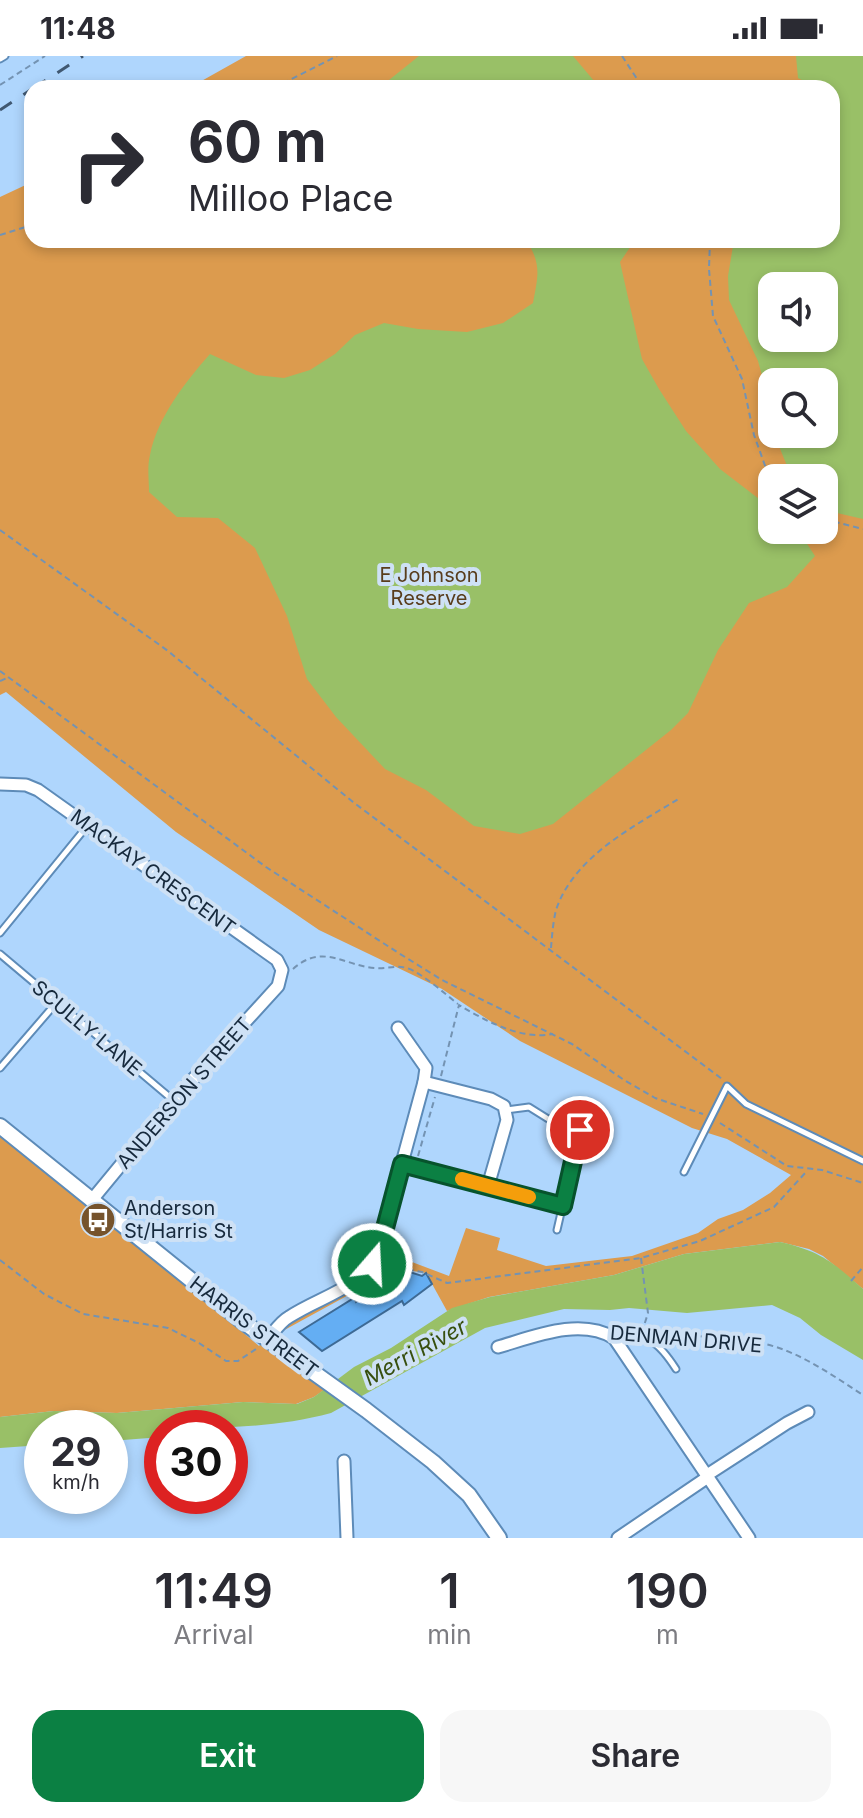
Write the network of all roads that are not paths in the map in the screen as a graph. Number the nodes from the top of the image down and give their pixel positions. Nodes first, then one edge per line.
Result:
1 (0, 784) edge
2 (88, 824) junction
3 (0, 933) edge
4 (0, 954) edge
5 (279, 982) joint
6 (57, 1002) junction
7 (398, 1028) dead end
8 (0, 1068) edge
9 (424, 1082) junction
10 (174, 1101) junction
11 (506, 1110) junction
12 (0, 1126) edge
13 (863, 1161) edge
14 (402, 1164) junction
15 (684, 1172) dead end
16 (488, 1186) junction
17 (91, 1201) junction
18 (563, 1206) junction
19 (557, 1230) dead end
20 (610, 1335) junction
21 (267, 1340) junction
22 (498, 1347) dead end
23 (676, 1369) dead end
24 (808, 1412) dead end
25 (344, 1461) dead end
26 (707, 1476) junction
27 (347, 1538) edge
28 (499, 1538) edge
29 (618, 1538) edge
30 (749, 1538) edge

1 - 2 street, MACKAY CRESCENT
2 - 3 lane
2 - 5 street, MACKAY CRESCENT
4 - 6 lane, SCULLY LANE
5 - 10 street, ANDERSON STREET
6 - 8 lane
6 - 10 lane, SCULLY LANE
7 - 9 street
9 - 11 street
9 - 14 street
10 - 17 street, ANDERSON STREET
11 - 16 street
11 - 18 lane
12 - 17 street, HARRIS STREET
13 - 15 lane
14 - 16 street
14 - 21 street
16 - 18 street
17 - 21 street, HARRIS STREET
18 - 19 lane
20 - 22 street, DENMAN DRIVE
20 - 23 lane, DENMAN DRIVE
20 - 26 street
21 - 28 street, HARRIS STREET
24 - 26 street
25 - 27 street
26 - 29 street
26 - 30 street

